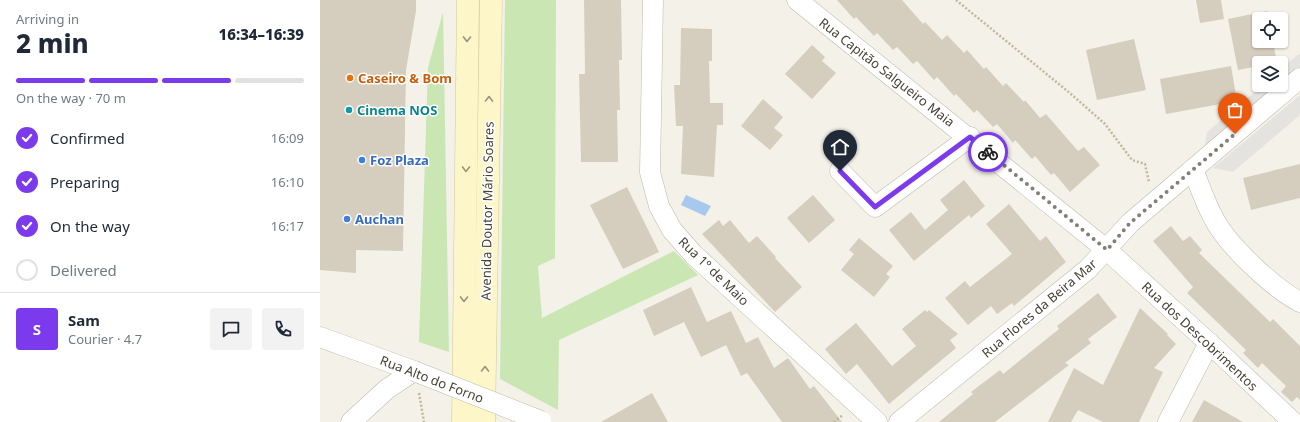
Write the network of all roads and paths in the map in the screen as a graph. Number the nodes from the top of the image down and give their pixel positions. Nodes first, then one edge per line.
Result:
1 (468, 0) edge
2 (491, 0) edge
3 (652, 0) edge
4 (956, 0) edge
5 (806, 3) edge
6 (1300, 78) edge
7 (970, 137) junction
8 (1192, 169) junction
9 (840, 171) dead end
10 (1158, 199) junction
11 (1107, 250) junction
12 (1300, 302) edge
13 (320, 337) edge
14 (1209, 342) junction
15 (414, 371) junction
16 (351, 422) edge
17 (424, 422) edge
18 (463, 422) edge
19 (484, 422) edge
20 (542, 422) edge
21 (877, 422) edge
22 (899, 422) edge
23 (1168, 422) edge
24 (1292, 422) edge

1 -> 18 main road, Avenida Doutor Mário Soares
19 -> 2 main road, Avenida Doutor Mário Soares
3 - 21 street, Rua 1º de Maio
4 - 10 path
5 - 7 street, Rua Capitão Salgueiro Maia
6 - 8 street, Rua Flores da Beira Mar
7 - 9 street
7 - 11 street, Rua Capitão Salgueiro Maia
8 - 10 street, Rua Flores da Beira Mar
8 - 12 street
10 - 11 street, Rua Flores da Beira Mar
11 - 14 street, Rua dos Descobrimentos
11 - 22 street, Rua Flores da Beira Mar
13 - 15 street, Rua Alto do Forno
14 - 23 street
14 - 24 street, Rua dos Descobrimentos
15 - 16 street
15 - 17 path
15 - 20 street, Rua Alto do Forno, bridge

